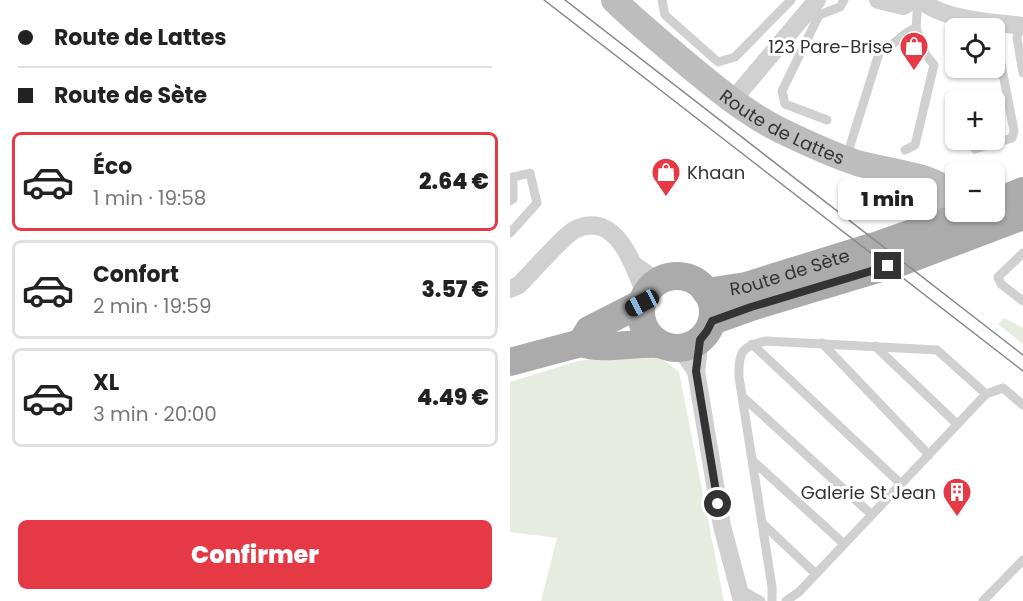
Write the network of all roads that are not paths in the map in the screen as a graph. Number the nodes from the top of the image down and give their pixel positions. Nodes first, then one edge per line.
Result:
1 (614, 0) edge
2 (662, 0) edge
3 (790, 0) edge
4 (817, 0) edge
5 (844, 0) edge
6 (878, 0) edge
7 (918, 0) edge
8 (969, 18) edge
9 (1005, 23) edge
10 (1021, 25) edge
11 (916, 28) junction
12 (1023, 73) edge
13 (1004, 78) edge
14 (732, 101) junction
15 (827, 120) dead end
16 (1005, 140) edge
17 (850, 146) dead end
18 (905, 150) dead end
19 (511, 177) edge
20 (1023, 191) edge
21 (1005, 198) edge
22 (510, 201) edge
23 (1023, 216) edge
24 (946, 222) edge
25 (941, 224) junction
26 (512, 229) edge
27 (1023, 253) edge
28 (510, 289) edge
29 (706, 292) junction
30 (648, 293) junction
31 (1023, 302) edge
32 (688, 338) junction
33 (581, 343) junction
34 (752, 344) junction
35 (822, 344) junction
36 (875, 346) junction
37 (510, 362) edge
38 (986, 394) junction
39 (743, 397) junction
40 (1023, 405) edge
41 (957, 424) junction
42 (929, 455) junction
43 (753, 461) junction
44 (901, 484) junction
45 (872, 515) junction
46 (762, 523) junction
47 (844, 544) junction
48 (1023, 560) edge
49 (816, 574) junction
50 (740, 595) edge
51 (761, 601) edge
52 (772, 601) edge
53 (786, 601) edge
54 (983, 601) edge

1 - 14 street, Route de Lattes
2 - 3 lane
4 - 14 street
5 - 15 lane
6 - 7 street
7 - 8 street
7 - 11 lane
9 - 10 street
10 - 12 lane
11 - 17 lane
11 - 18 lane
13 - 16 lane
14 - 25 street, Route de Lattes
19 - 22 lane
19 - 26 lane
20 - 21 main road
23 - 32 main road, Route de Sète
24 - 25 main road, Route de Sète
25 - 29 main road, Route de Sète
27 - 31 lane
28 - 30 street
29 - 30 main road
29 - 32 main road
30 - 32 main road
30 - 33 main road, Route de Sète
32 - 33 main road, Route de Sète
32 - 50 street
33 - 37 main road, Route de Sète
34 - 35 lane
34 - 39 lane
34 - 44 lane
35 - 36 lane
35 - 42 lane
36 - 38 lane
36 - 41 lane
38 - 40 lane
38 - 41 lane
39 - 43 lane
39 - 45 lane
41 - 42 lane
42 - 44 lane
43 - 46 lane
43 - 47 lane
44 - 45 lane
45 - 47 lane
46 - 49 lane
46 - 52 lane
47 - 49 lane
48 - 54 lane
49 - 53 lane
50 - 51 lane

